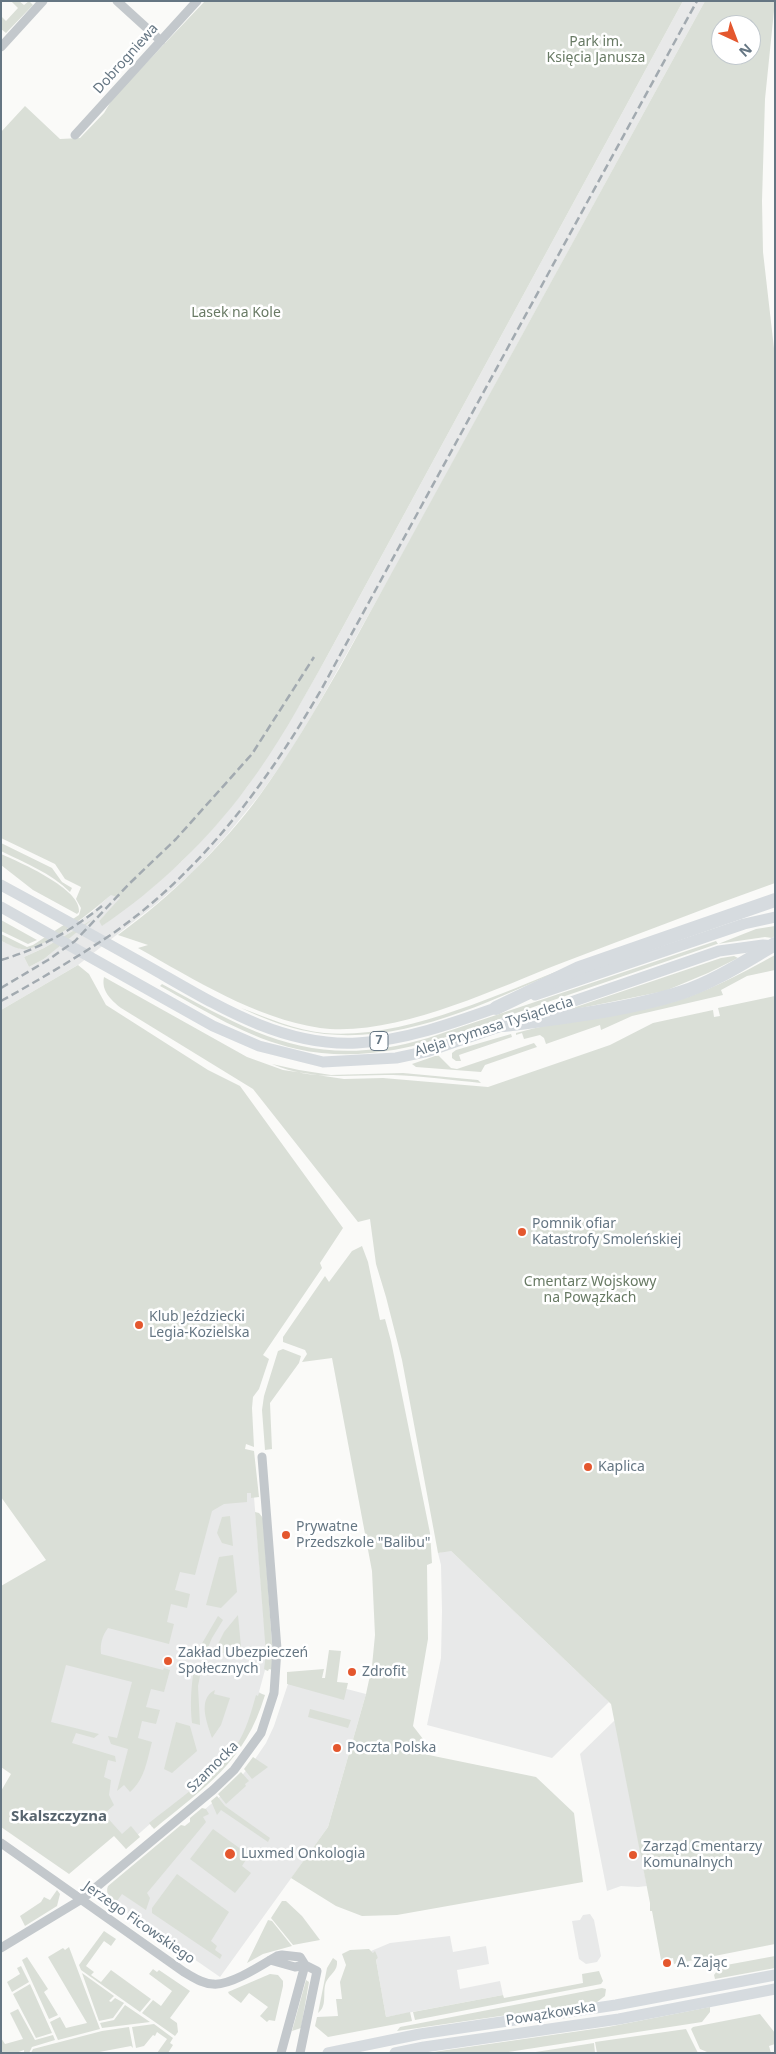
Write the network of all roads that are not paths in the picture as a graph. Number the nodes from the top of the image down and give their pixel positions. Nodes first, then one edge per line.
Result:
1 (43, 1) edge
2 (117, 1) edge
3 (197, 1) edge
4 (161, 41) junction
5 (1, 47) edge
6 (75, 135) dead end
7 (1, 885) edge
8 (775, 900) edge
9 (1, 907) edge
10 (775, 917) edge
11 (775, 945) edge
12 (496, 1008) junction
13 (504, 1025) junction
14 (262, 1457) dead end
15 (1, 1843) edge
16 (82, 1899) junction
17 (1, 1948) edge
18 (305, 1965) junction
19 (775, 1974) edge
20 (775, 1989) edge
21 (281, 2053) edge
22 (300, 2053) edge
23 (328, 2053) edge
24 (395, 2053) edge

1 - 5 street
2 - 4 street
3 - 4 street, Dobrogniewa
4 - 6 street, Dobrogniewa
7 - 12 main road, Aleja Prymasa Tysiąclecia / 7
8 - 12 highway
9 - 13 main road, Aleja Prymasa Tysiąclecia / 7
10 - 12 main road, Aleja Prymasa Tysiąclecia / 7
11 - 13 main road, Aleja Prymasa Tysiąclecia / 7
11 - 13 highway
14 - 16 street, Szamocka
15 - 16 street, Jerzego Ficowskiego
16 - 17 street, Szamocka
16 - 18 street, Jerzego Ficowskiego
18 - 21 street
18 - 22 street, Jerzego Ficowskiego
19 - 23 main road, Powązkowska
20 - 24 main road, Powązkowska

